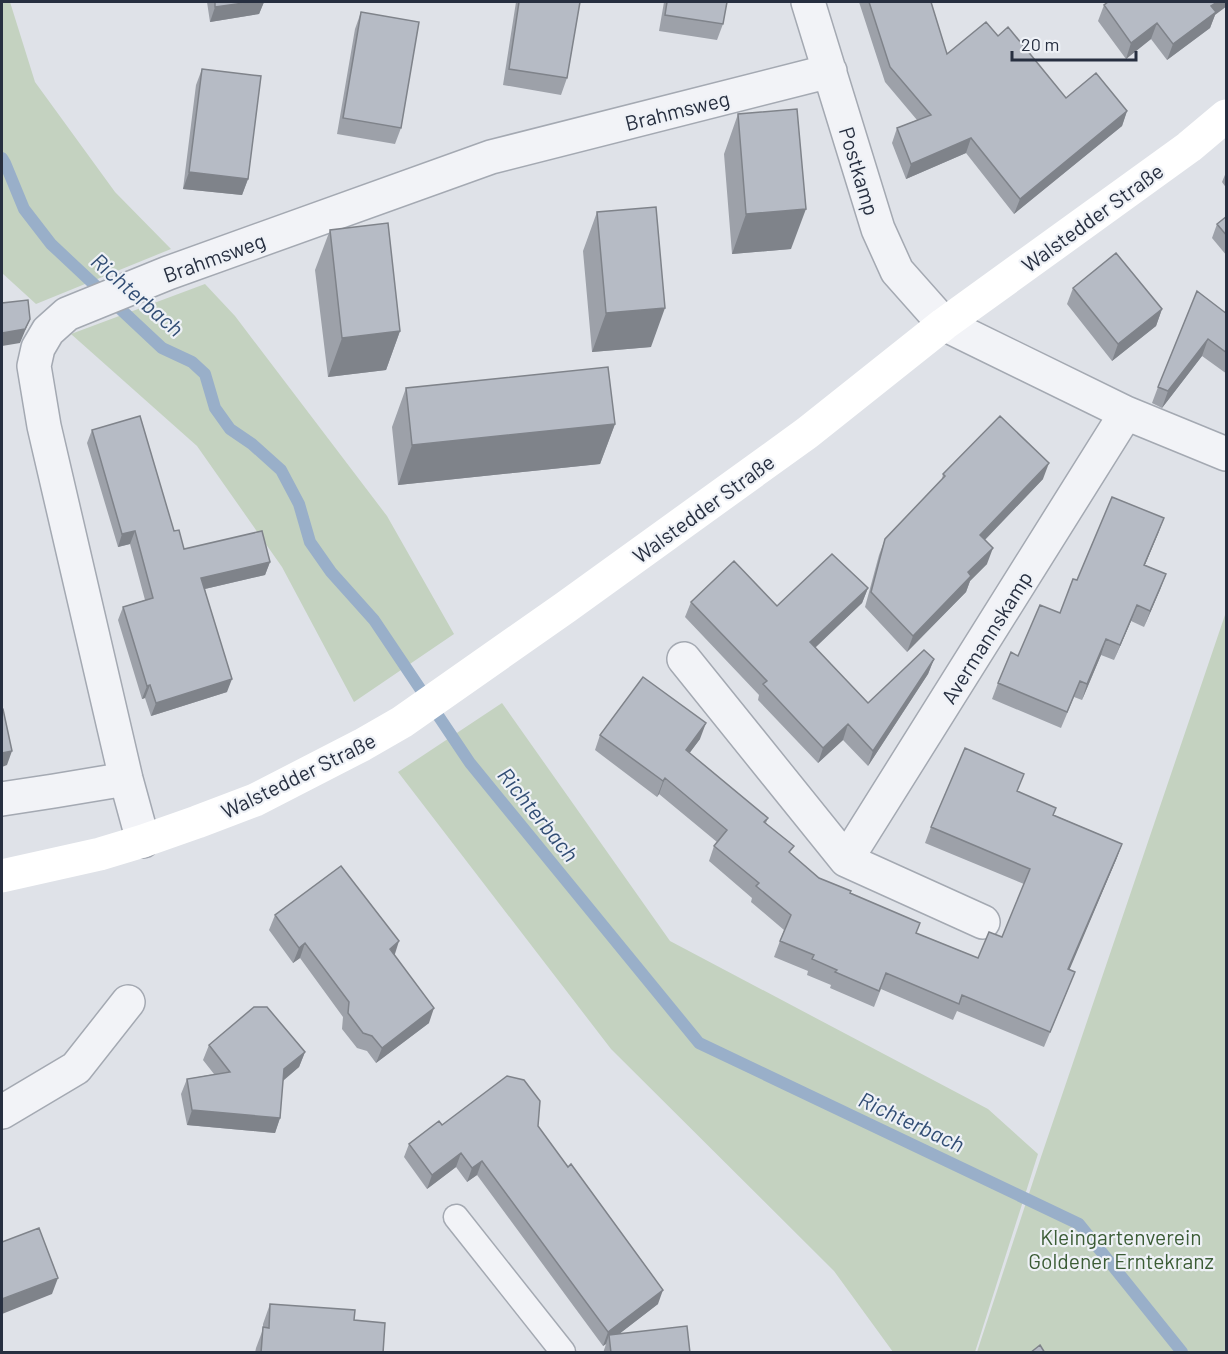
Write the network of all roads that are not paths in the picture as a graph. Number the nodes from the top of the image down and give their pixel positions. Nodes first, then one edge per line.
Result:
1 (808, 2) edge
2 (830, 71) junction
3 (1227, 116) edge
4 (944, 324) junction
5 (1126, 413) junction
6 (1227, 454) edge
7 (684, 659) dead end
8 (126, 778) junction
9 (2, 799) edge
10 (143, 841) junction
11 (846, 861) junction
12 (2, 876) edge
13 (983, 922) dead end
14 (128, 1002) dead end
15 (2, 1112) edge
16 (456, 1217) dead end
17 (563, 1353) edge

1 - 2 street, Postkamp
2 - 4 street, Postkamp
2 - 8 street, Brahmsweg
3 - 4 main road, Walstedder Straße
4 - 5 street
4 - 10 main road, Walstedder Straße
5 - 6 street
5 - 11 street, Avermannskamp
7 - 11 street
8 - 9 street
8 - 10 street
10 - 12 main road, Walstedder Straße
11 - 13 street
14 - 15 street
16 - 17 lane

